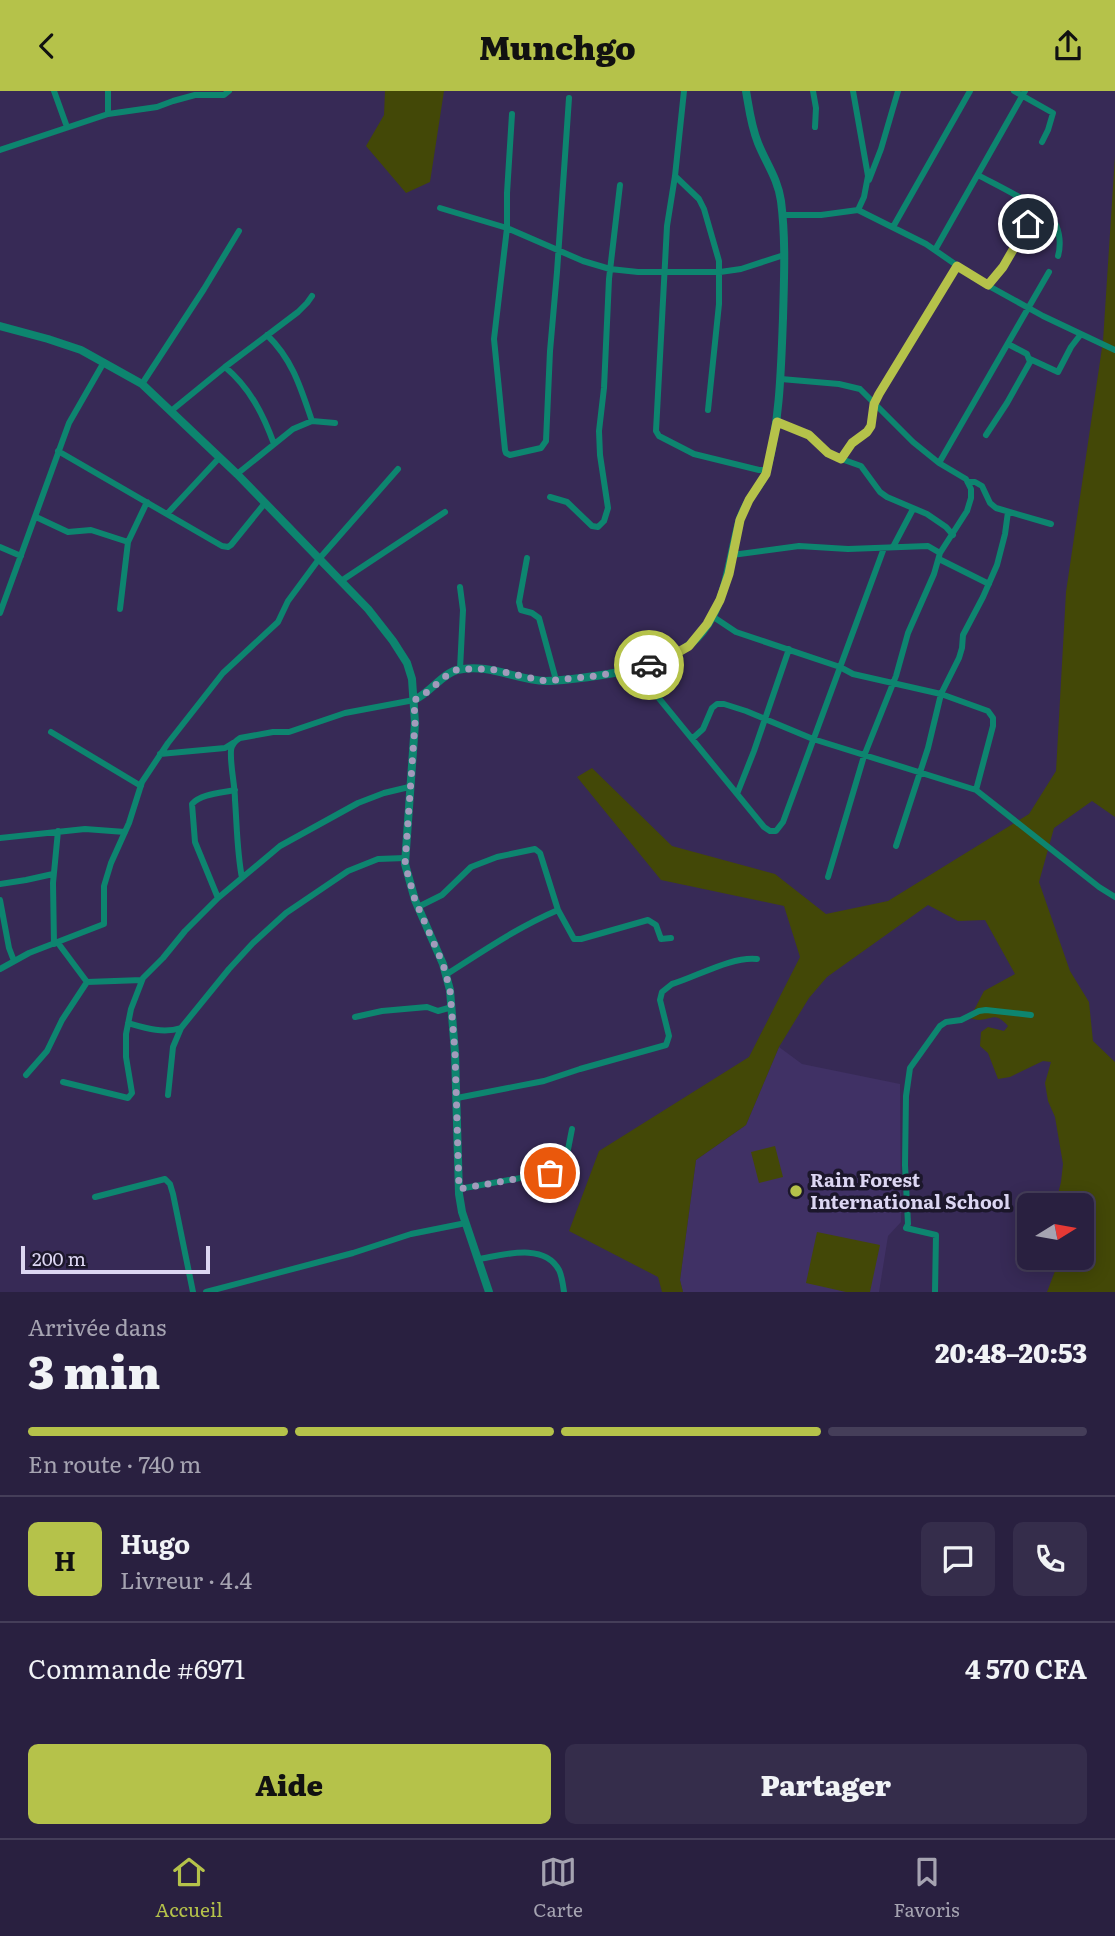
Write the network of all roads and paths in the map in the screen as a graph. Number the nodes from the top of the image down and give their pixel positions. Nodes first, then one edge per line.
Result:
1 (54, 91) edge
2 (108, 91) edge
3 (229, 91) edge
4 (684, 91) edge
5 (746, 91) edge
6 (813, 91) edge
7 (853, 91) edge
8 (898, 91) edge
9 (970, 91) edge
10 (1014, 91) edge
11 (1024, 94) edge
12 (569, 98) dead end
13 (108, 114) junction
14 (512, 114) dead end
15 (67, 127) junction
16 (815, 127) dead end
17 (1042, 142) dead end
18 (0, 151) edge
19 (675, 176) junction
20 (978, 176) junction
21 (620, 185) dead end
22 (867, 185) junction
23 (440, 208) dead end
24 (1038, 209) junction
25 (858, 210) junction
26 (782, 215) junction
27 (893, 227) junction
28 (507, 229) junction
29 (239, 231) dead end
30 (935, 250) junction
31 (558, 251) junction
32 (784, 255) junction
33 (1058, 256) dead end
34 (957, 266) junction
35 (610, 269) junction
36 (665, 272) junction
37 (720, 272) junction
38 (1049, 272) dead end
39 (988, 285) junction
40 (312, 296) dead end
41 (1029, 309) junction
42 (0, 326) edge
43 (1081, 334) junction
44 (267, 335) junction
45 (1008, 344) junction
46 (1115, 350) edge
47 (1030, 359) junction
48 (104, 362) junction
49 (225, 367) junction
50 (781, 379) junction
51 (142, 384) junction
52 (874, 404) junction
53 (708, 410) dead end
54 (171, 411) junction
55 (312, 421) junction
56 (777, 422) junction
57 (335, 423) dead end
58 (986, 435) dead end
59 (274, 444) junction
60 (58, 451) junction
61 (220, 457) junction
62 (841, 459) junction
63 (939, 463) junction
64 (398, 469) dead end
65 (767, 470) junction
66 (237, 474) junction
67 (969, 482) junction
68 (551, 497) dead end
69 (147, 502) junction
70 (265, 503) junction
71 (913, 509) junction
72 (445, 512) dead end
73 (1008, 512) junction
74 (167, 514) junction
75 (36, 517) junction
76 (1051, 524) dead end
77 (953, 535) junction
78 (128, 542) junction
79 (0, 547) edge
80 (884, 548) junction
81 (893, 548) junction
82 (732, 555) junction
83 (21, 556) junction
84 (940, 556) junction
85 (527, 558) dead end
86 (319, 559) junction
87 (341, 582) junction
88 (989, 584) junction
89 (460, 587) dead end
90 (120, 609) dead end
91 (0, 613) edge
92 (712, 615) junction
93 (789, 649) junction
94 (840, 667) junction
95 (460, 669) junction
96 (635, 669) junction
97 (556, 680) junction
98 (892, 683) junction
99 (941, 694) junction
100 (414, 700) junction
101 (765, 719) junction
102 (51, 732) dead end
103 (693, 738) junction
104 (813, 739) junction
105 (234, 741) junction
106 (160, 754) junction
107 (864, 756) junction
108 (921, 773) junction
109 (141, 786) junction
110 (409, 787) junction
111 (234, 790) junction
112 (976, 790) junction
113 (737, 794) junction
114 (58, 831) junction
115 (125, 832) junction
116 (0, 838) edge
117 (896, 846) dead end
118 (405, 858) junction
119 (53, 874) junction
120 (828, 877) dead end
121 (242, 878) junction
122 (0, 884) edge
123 (1115, 897) edge
124 (218, 898) junction
125 (0, 900) edge
126 (418, 907) junction
127 (558, 910) junction
128 (671, 939) dead end
129 (56, 943) junction
130 (757, 959) dead end
131 (14, 961) junction
132 (0, 969) edge
133 (447, 974) junction
134 (142, 980) junction
135 (87, 982) junction
136 (452, 1007) junction
137 (1031, 1015) dead end
138 (355, 1017) dead end
139 (128, 1023) junction
140 (181, 1028) junction
141 (26, 1075) dead end
142 (63, 1082) dead end
143 (168, 1095) dead end
144 (457, 1098) junction
145 (572, 1129) dead end
146 (459, 1189) junction
147 (95, 1197) dead end
148 (466, 1223) junction
149 (479, 1259) junction
150 (193, 1292) edge
151 (206, 1292) edge
152 (489, 1292) edge
153 (564, 1292) edge
154 (935, 1292) edge

1 - 15 street
2 - 13 street
3 - 13 street
4 - 19 street
5 - 26 street
6 - 16 street
7 - 22 street
8 - 22 street
9 - 27 street
10 - 11 street
11 - 17 street
11 - 20 street
12 - 31 street
13 - 15 street
14 - 28 street
15 - 18 street
19 - 36 street
19 - 37 street
20 - 24 street
20 - 30 street
21 - 35 street
22 - 25 street
23 - 28 street
24 - 33 street
24 - 39 street
25 - 26 street
25 - 27 street
26 - 32 street
27 - 30 street
28 - 31 street
28 - 31 street
29 - 51 street
30 - 34 street
31 - 35 street
32 - 37 street
32 - 50 street
34 - 39 street
34 - 52 street
35 - 36 street
35 - 68 street
36 - 37 street
36 - 65 street
37 - 53 street
38 - 41 street
39 - 41 street
40 - 44 street
41 - 43 street
41 - 45 street
42 - 48 street
43 - 46 street
43 - 47 street
44 - 49 street
44 - 55 street
45 - 47 street
45 - 63 street
47 - 58 street
48 - 51 street
48 - 60 street
49 - 54 street
49 - 59 street
50 - 52 street
50 - 56 street
51 - 54 street
52 - 62 street
52 - 63 street
54 - 61 street
55 - 57 street
55 - 59 street
56 - 62 street
56 - 65 street
59 - 66 street
60 - 69 street
60 - 75 street
61 - 66 street
61 - 74 street
62 - 71 street
63 - 67 street
64 - 86 street
65 - 82 street
66 - 70 street
67 - 73 street
67 - 77 street
69 - 74 street
69 - 78 street
70 - 74 street
70 - 86 street
71 - 77 street
71 - 81 street
72 - 87 street
73 - 76 street
73 - 88 street
75 - 78 street
75 - 83 street
77 - 84 street
78 - 90 street
79 - 83 street
80 - 81 street
80 - 82 street
80 - 94 street
81 - 84 street
82 - 92 street
83 - 91 street
84 - 88 street
84 - 98 street
85 - 97 street
86 - 87 street
86 - 106 street
87 - 100 street
88 - 99 street
89 - 95 street
92 - 93 street
92 - 96 street
93 - 94 street
93 - 101 street
94 - 98 street
94 - 104 street
95 - 97 street
95 - 100 street
96 - 97 street
96 - 103 street
98 - 99 street
98 - 107 street
99 - 108 street
99 - 112 street
100 - 105 street
100 - 110 street
101 - 103 street
101 - 104 street
101 - 113 street
102 - 109 street
103 - 113 street
104 - 107 street
104 - 113 street
105 - 106 street
105 - 111 street
106 - 109 street
107 - 108 street
107 - 120 street
108 - 112 street
108 - 117 street
109 - 115 street
110 - 118 street
110 - 121 street
111 - 121 street
111 - 124 street
112 - 123 street
114 - 115 street
114 - 116 street
114 - 119 street
115 - 129 street
118 - 126 street
118 - 140 street
119 - 122 street
119 - 129 street
121 - 124 street
124 - 134 street
125 - 131 street
126 - 127 street
126 - 133 street
127 - 128 street
127 - 133 street
129 - 131 street
129 - 135 street
130 - 144 street
131 - 132 street
133 - 136 street
134 - 135 street
134 - 139 street
135 - 141 street
136 - 138 street
136 - 144 street
137 - 154 street
139 - 140 street
139 - 142 street
140 - 143 street
144 - 146 street
145 - 146 street
146 - 148 street
147 - 150 street
148 - 149 street
148 - 151 street
149 - 152 street
149 - 153 street

